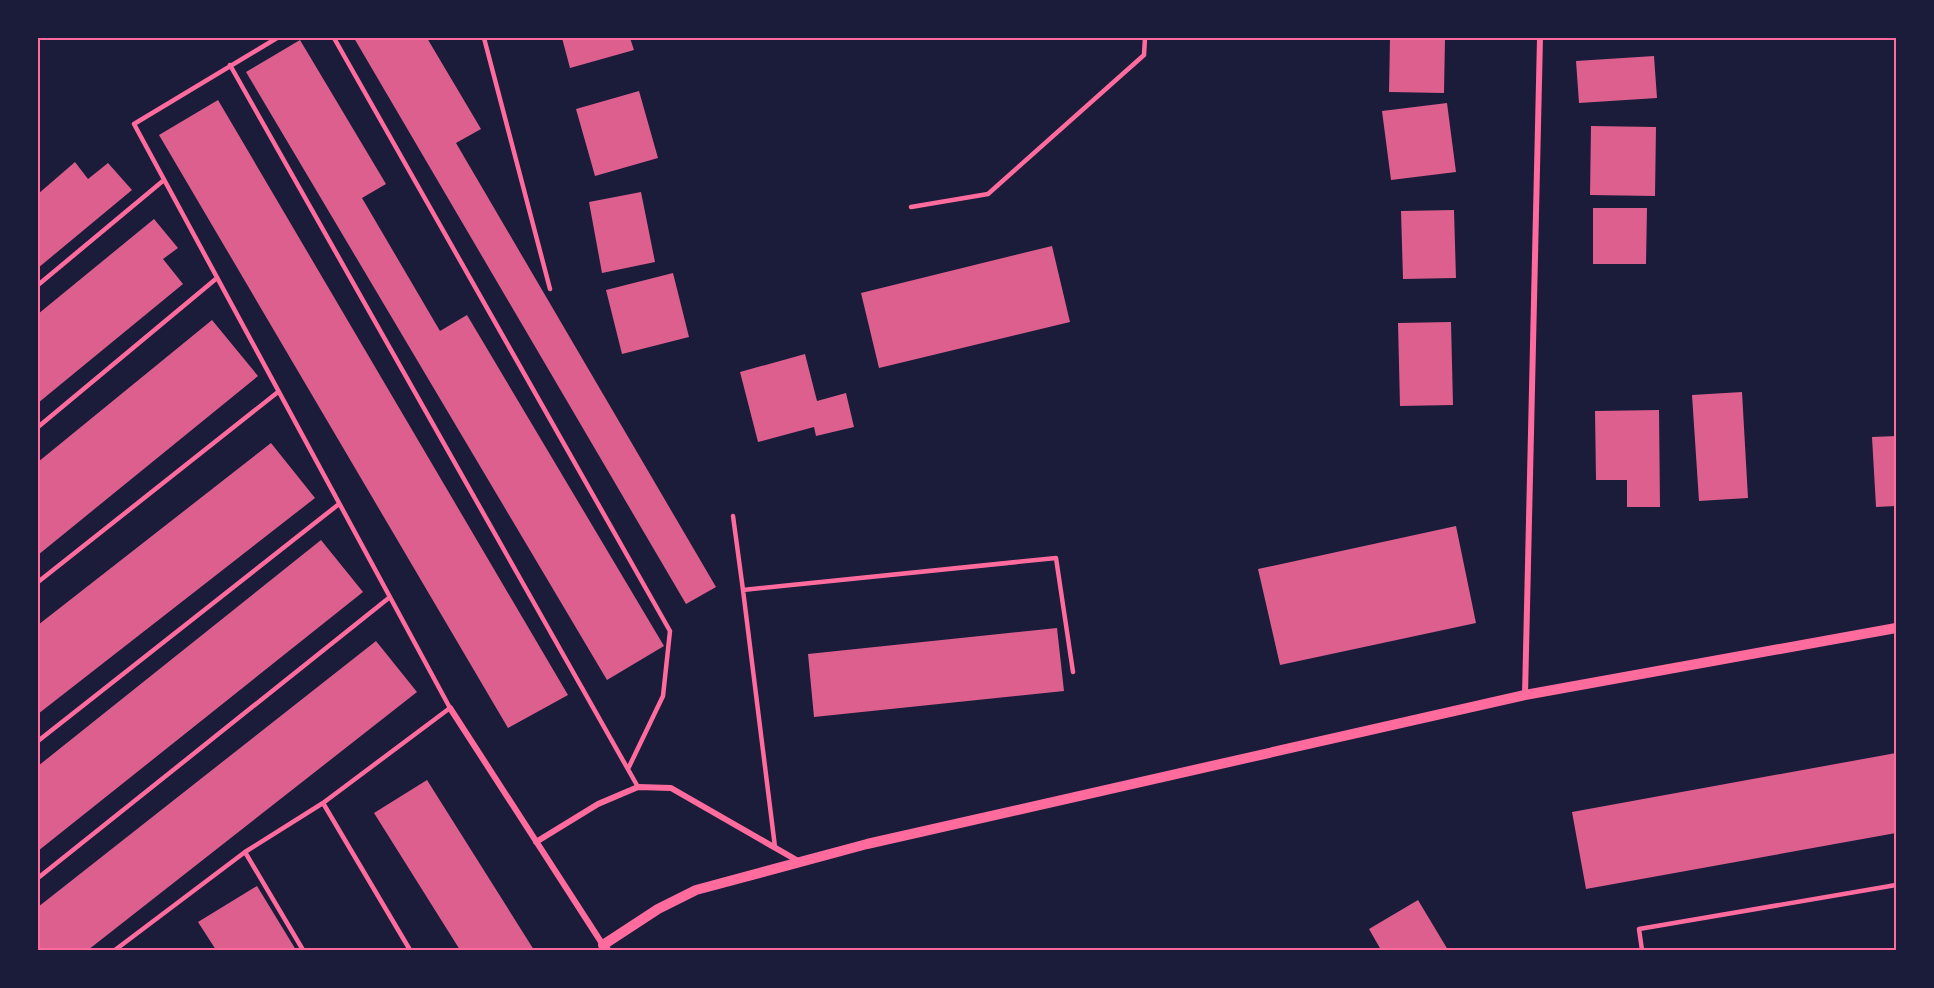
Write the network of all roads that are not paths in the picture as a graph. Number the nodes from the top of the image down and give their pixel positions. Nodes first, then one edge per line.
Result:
1 (277, 38) edge
2 (334, 38) edge
3 (484, 38) edge
4 (1145, 38) edge
5 (1540, 38) edge
6 (230, 65) junction
7 (164, 180) junction
8 (911, 207) dead end
9 (217, 278) junction
10 (38, 285) edge
11 (550, 290) dead end
12 (278, 392) junction
13 (38, 427) edge
14 (339, 504) junction
15 (733, 516) dead end
16 (38, 582) edge
17 (743, 590) junction
18 (390, 597) junction
19 (1896, 628) edge
20 (1073, 672) dead end
21 (1525, 696) junction
22 (450, 708) junction
23 (38, 741) edge
24 (628, 769) junction
25 (638, 788) junction
26 (323, 803) junction
27 (536, 842) junction
28 (775, 847) junction
29 (245, 852) junction
30 (800, 862) junction
31 (38, 878) edge
32 (1896, 885) edge
33 (605, 948) edge
34 (115, 951) edge
35 (303, 951) edge
36 (410, 951) edge
37 (1642, 951) edge

1 - 6 lane
2 - 24 lane
3 - 11 lane
4 - 8 lane
5 - 21 street
6 - 7 lane
6 - 24 lane
7 - 9 lane
7 - 10 lane
9 - 12 lane
9 - 13 lane
12 - 14 lane
12 - 16 lane
14 - 18 lane
14 - 23 lane
15 - 17 lane
17 - 20 lane
17 - 28 lane
18 - 22 lane
18 - 31 lane
19 - 21 street
21 - 30 street
22 - 26 lane
22 - 27 street
24 - 25 lane
25 - 27 street
25 - 28 street
26 - 29 lane
26 - 36 lane
27 - 33 street
28 - 30 street
29 - 34 lane
29 - 35 lane
30 - 33 street
32 - 37 lane

